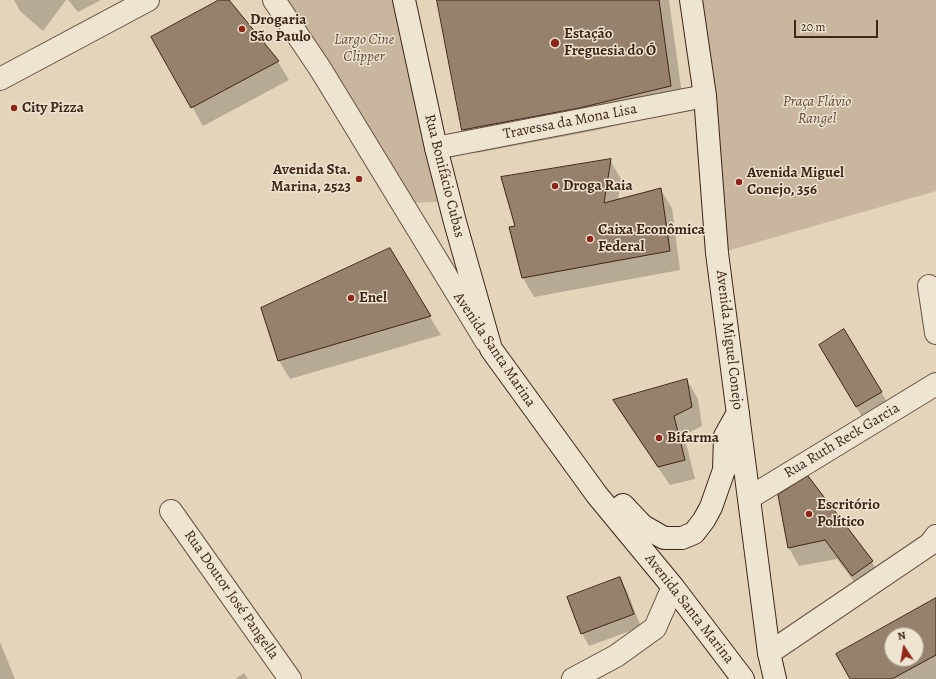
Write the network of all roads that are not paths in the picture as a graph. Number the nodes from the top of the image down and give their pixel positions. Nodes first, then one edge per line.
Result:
1 (148, 0) edge
2 (274, 0) edge
3 (404, 0) edge
4 (691, 0) edge
5 (0, 79) edge
6 (705, 96) junction
7 (436, 148) junction
8 (929, 286) dead end
9 (936, 333) edge
10 (491, 350) junction
11 (936, 384) edge
12 (738, 413) junction
13 (597, 495) junction
14 (749, 498) junction
15 (172, 511) dead end
16 (936, 536) edge
17 (673, 587) junction
18 (769, 653) junction
19 (290, 679) edge
20 (573, 679) edge
21 (743, 679) edge
22 (775, 679) edge

1 - 5 main road
2 - 10 main road, Avenida Santa Marina
3 - 7 main road, Rua Bonifácio Cubas
4 - 6 main road, Avenida Miguel Conejo
6 - 7 main road, Travessa da Mona Lisa
6 - 12 main road, Avenida Miguel Conejo
7 - 10 main road, Rua Bonifácio Cubas
8 - 9 main road
10 - 13 main road, Avenida Santa Marina
11 - 14 main road, Rua Ruth Reck Garcia
12 - 13 main road
12 - 14 main road, Avenida Miguel Conejo
13 - 17 main road, Avenida Santa Marina
14 - 18 main road, Avenida Miguel Conejo
15 - 19 main road, Rua Doutor José Pangella
16 - 18 main road
17 - 20 main road
17 - 21 main road, Avenida Santa Marina
18 - 22 main road, Avenida Miguel Conejo

